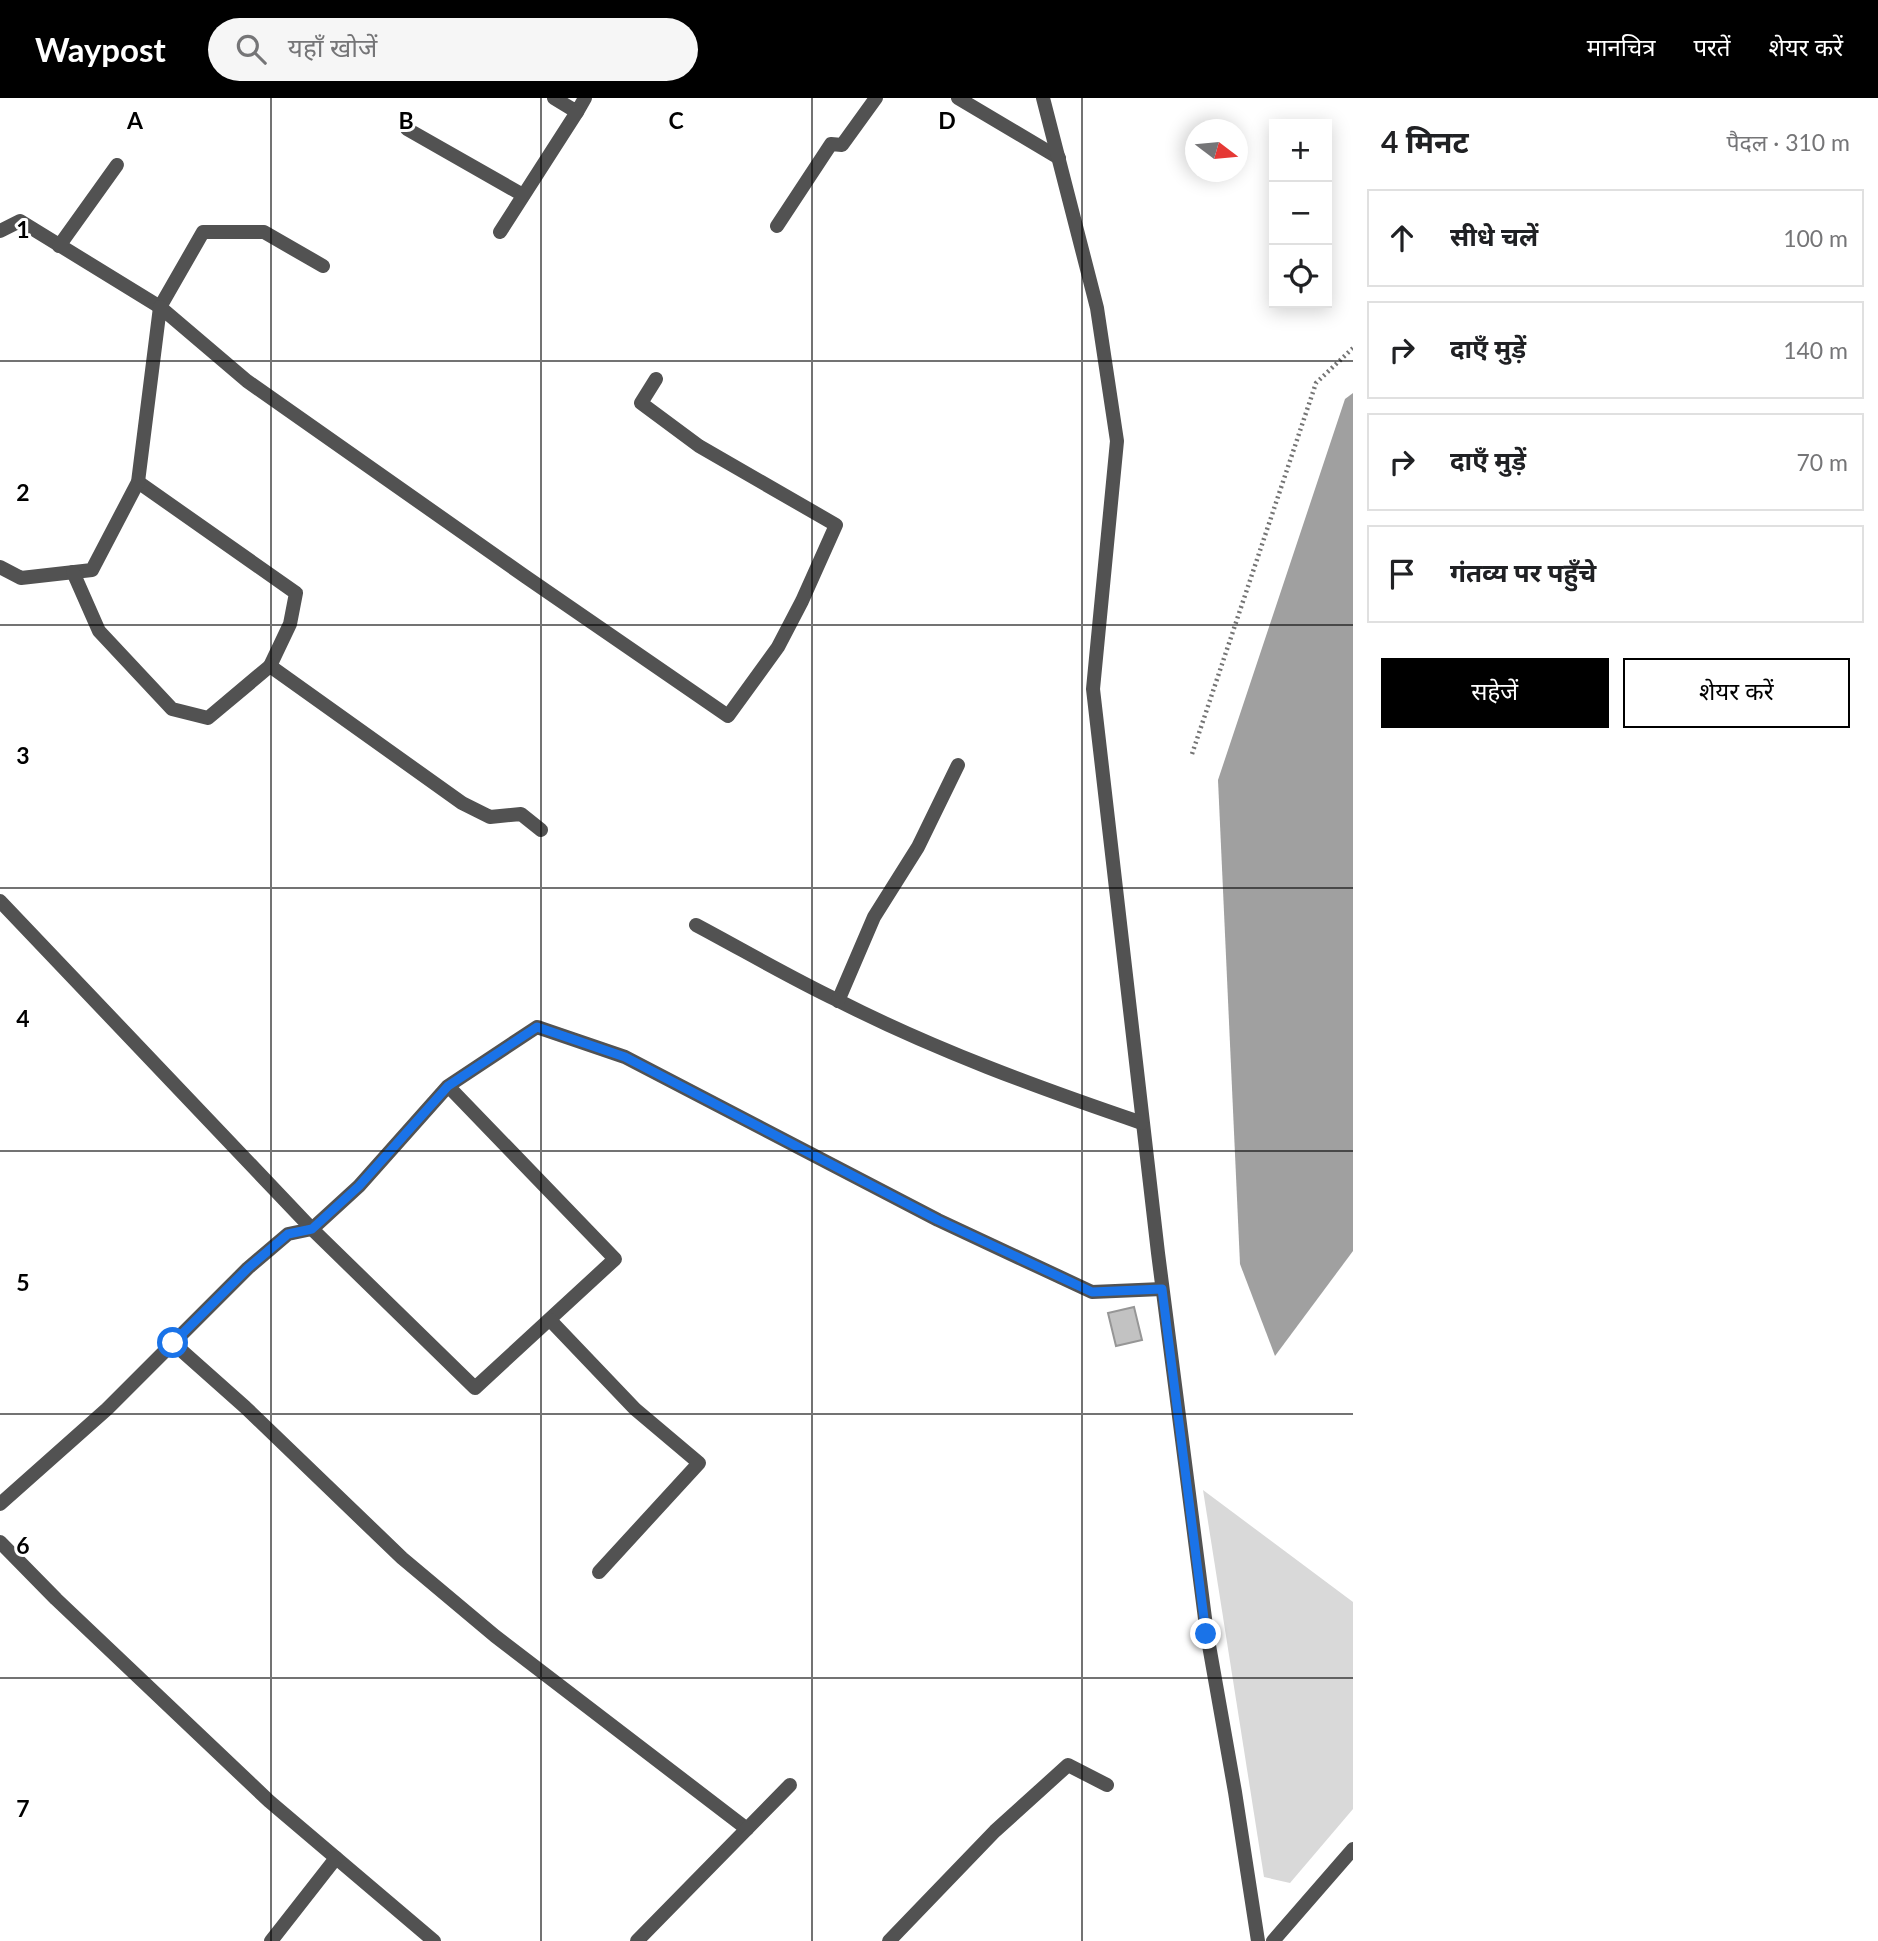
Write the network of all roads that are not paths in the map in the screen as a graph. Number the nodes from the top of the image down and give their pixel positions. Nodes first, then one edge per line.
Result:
1 (554, 98) edge
2 (585, 98) edge
3 (876, 98) edge
4 (958, 98) edge
5 (1043, 98) edge
6 (577, 112) junction
7 (407, 129) dead end
8 (1059, 158) junction
9 (117, 165) dead end
10 (523, 195) junction
11 (777, 226) dead end
12 (0, 231) edge
13 (500, 232) dead end
14 (60, 246) junction
15 (323, 266) dead end
16 (160, 307) junction
17 (656, 379) dead end
18 (138, 482) junction
19 (0, 567) edge
20 (74, 572) junction
21 (270, 666) junction
22 (958, 765) dead end
23 (541, 830) dead end
24 (0, 901) edge
25 (696, 925) dead end
26 (838, 1001) junction
27 (448, 1086) junction
28 (1142, 1123) junction
29 (312, 1229) junction
30 (1162, 1289) junction
31 (550, 1320) junction
32 (173, 1343) junction
33 (0, 1504) edge
34 (0, 1542) edge
35 (598, 1572) dead end
36 (790, 1785) dead end
37 (1107, 1785) dead end
38 (747, 1829) junction
39 (1353, 1849) edge
40 (336, 1858) junction
41 (271, 1941) edge
42 (434, 1941) edge
43 (637, 1941) edge
44 (890, 1941) edge
45 (1258, 1941) edge
46 (1273, 1941) edge

1 - 6 street
2 - 6 street
3 - 11 street
4 - 8 street
5 - 8 street
6 - 10 street
7 - 10 street
8 - 28 street
9 - 14 street
10 - 13 street
12 - 14 street
14 - 16 street
15 - 16 street
16 - 17 street
16 - 18 street
18 - 20 street
18 - 21 street
19 - 20 street
20 - 21 street
21 - 23 street
22 - 26 street
24 - 29 street
25 - 26 street
26 - 28 street
27 - 29 street
27 - 30 street
27 - 31 street
28 - 30 street
29 - 31 street
29 - 32 street
30 - 45 street
31 - 35 street
32 - 33 street
32 - 38 street
34 - 40 street
36 - 38 street
37 - 44 street
38 - 43 street
39 - 46 street
40 - 41 street
40 - 42 street

